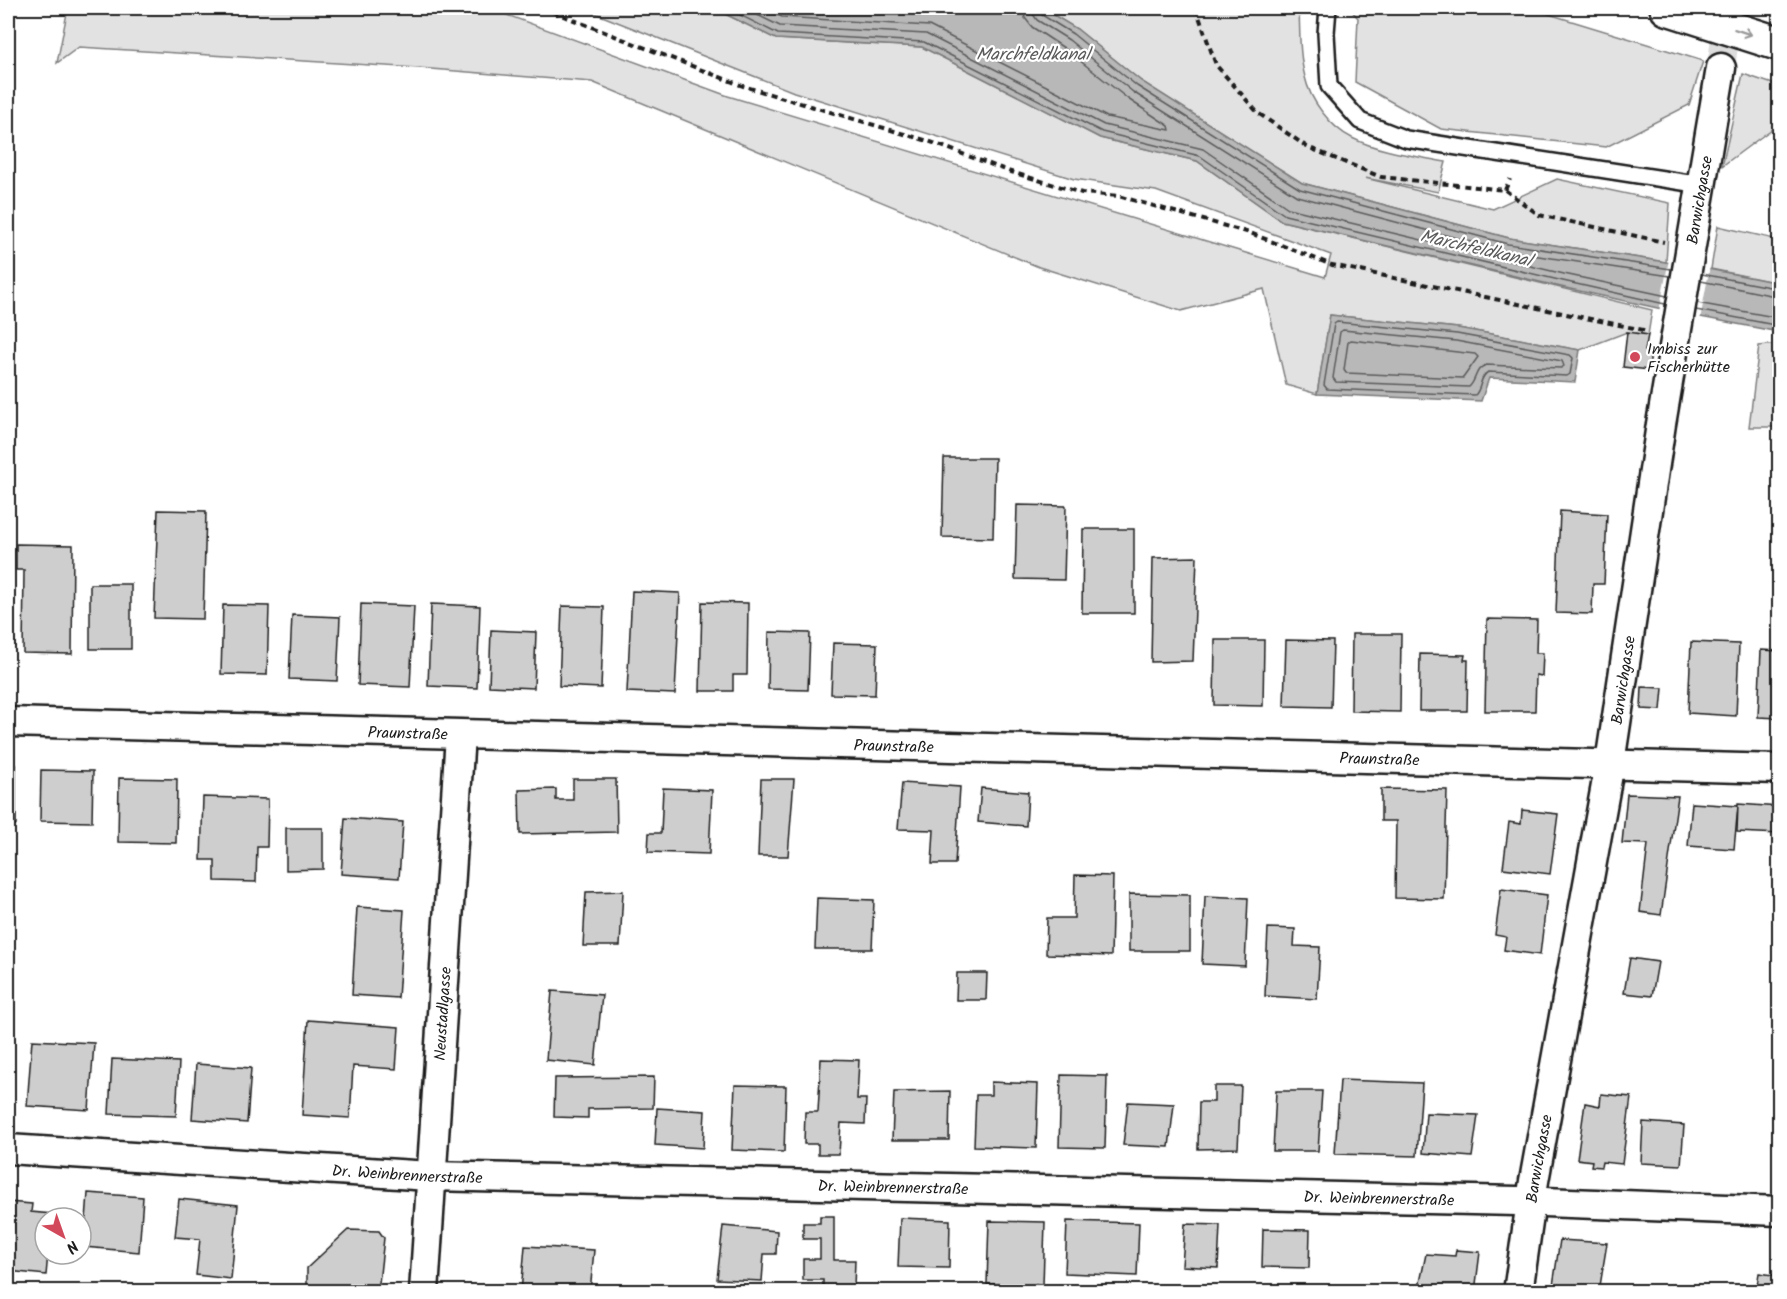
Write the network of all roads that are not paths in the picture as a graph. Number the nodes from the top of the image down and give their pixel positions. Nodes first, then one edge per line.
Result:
1 (1328, 8) edge
2 (1667, 8) edge
3 (1779, 44) edge
4 (1721, 68) tunnel mouth
5 (1702, 185) junction
6 (8, 722) edge
7 (460, 735) junction
8 (1610, 763) junction
9 (1779, 769) edge
10 (8, 1149) edge
11 (430, 1176) junction
12 (1532, 1202) junction
13 (1779, 1211) edge
14 (424, 1292) edge
15 (1518, 1292) edge

1 - 5 lane
2 -> 3 highway
4 - 5 street, Barwichgasse
5 - 8 street, Barwichgasse
6 - 7 street, Praunstraße
7 - 8 street, Praunstraße
7 - 11 street, Neustadlgasse
8 - 9 street, Praunstraße
8 - 12 street, Barwichgasse
10 - 11 street, Dr. Weinbrennerstraße
11 - 12 street, Dr. Weinbrennerstraße
11 - 14 street, Neustadlgasse
12 - 13 street, Dr. Weinbrennerstraße
12 - 15 street, Barwichgasse

